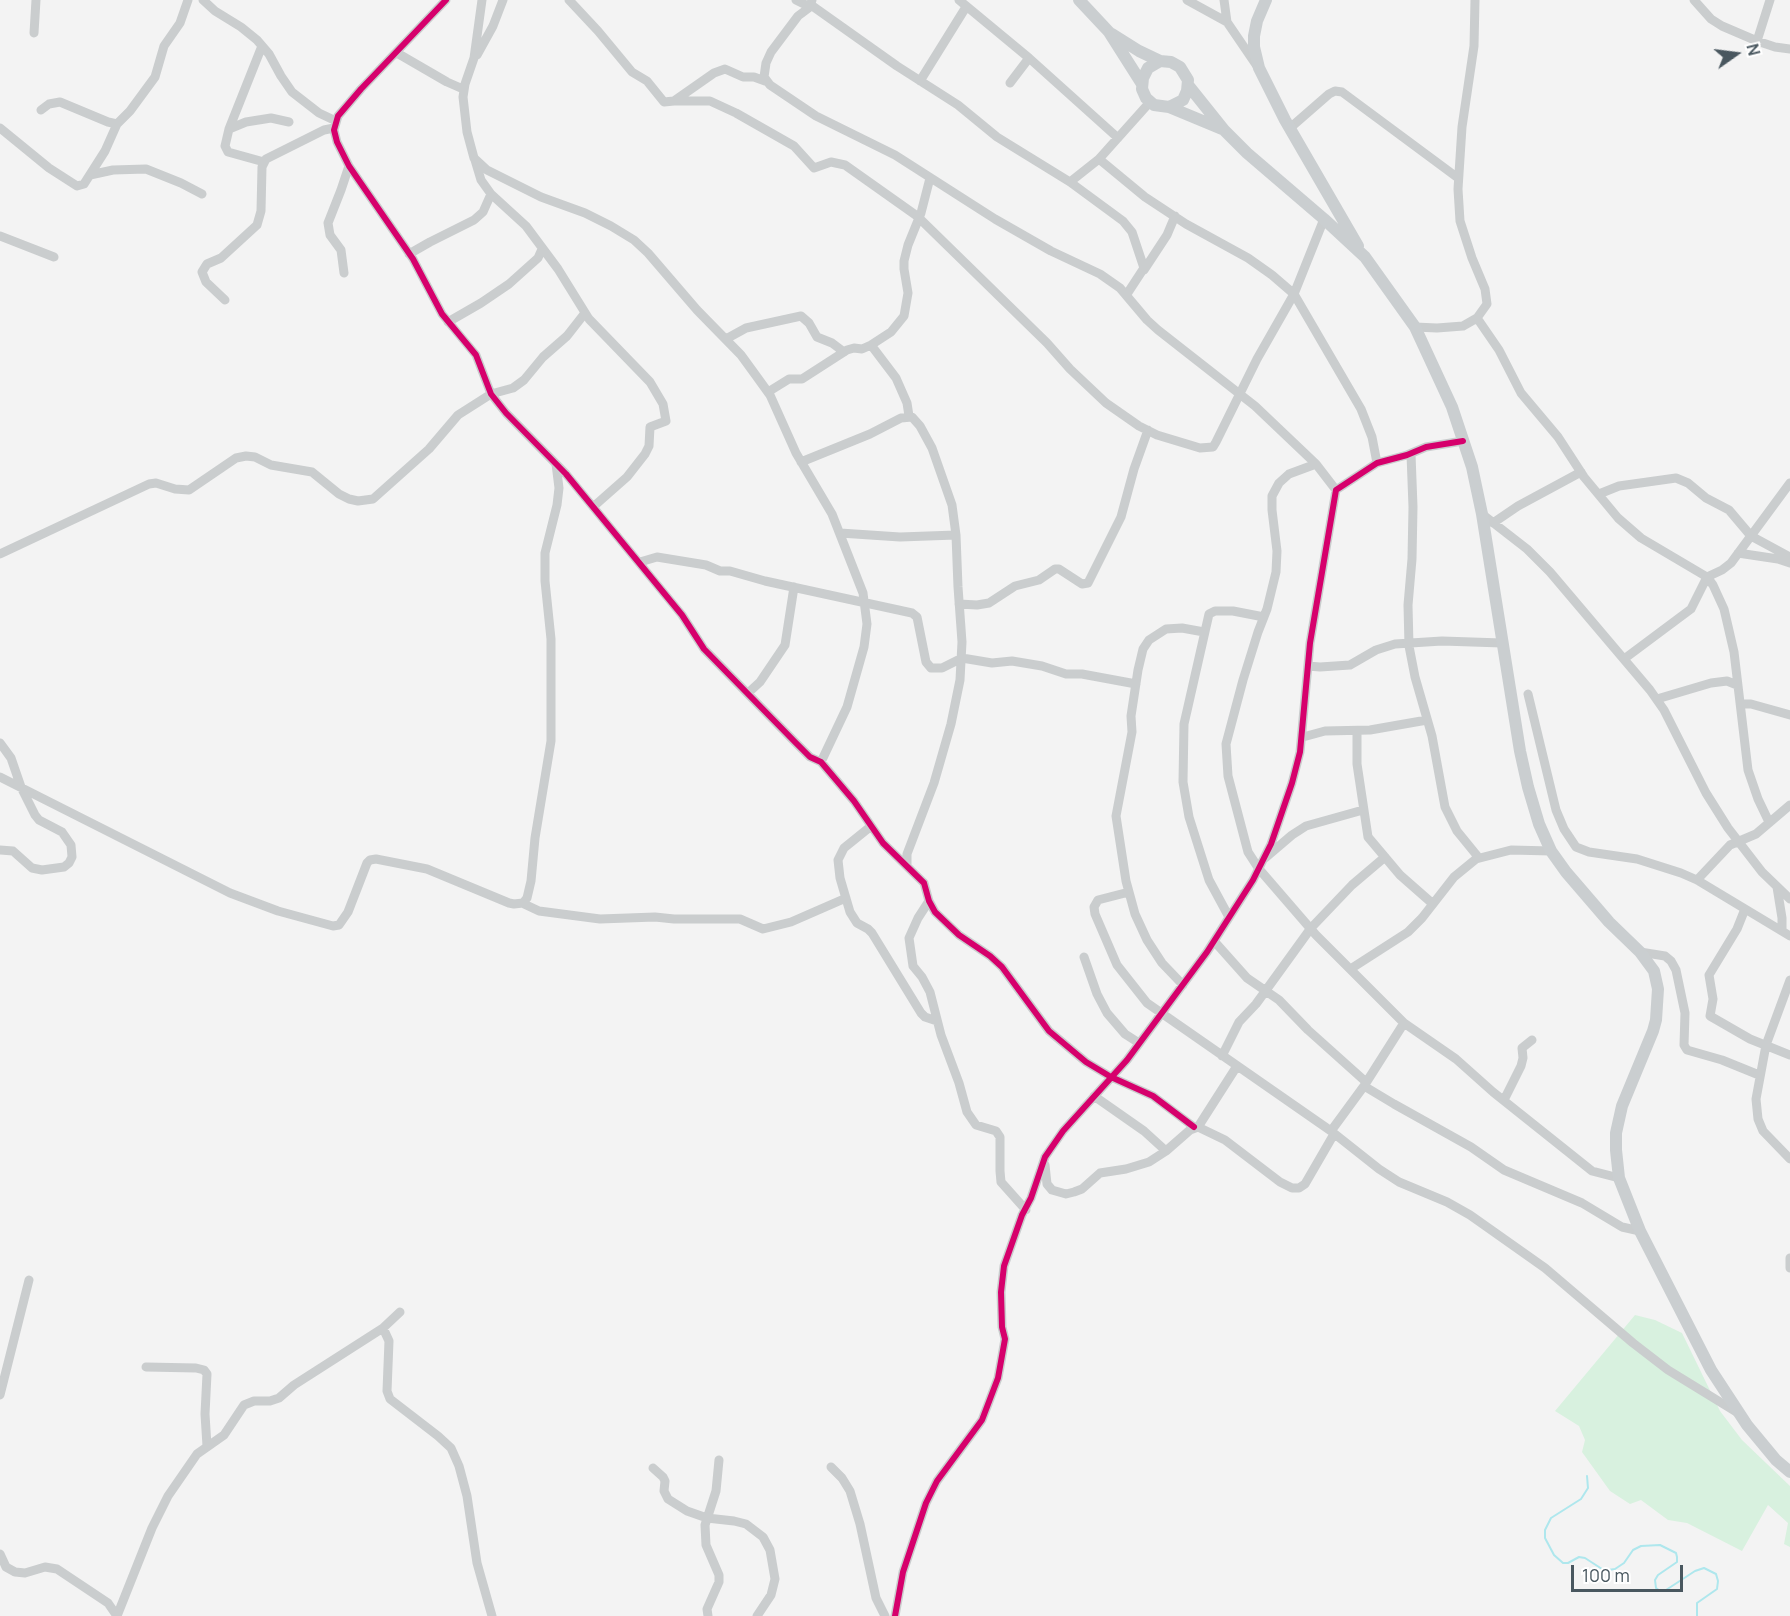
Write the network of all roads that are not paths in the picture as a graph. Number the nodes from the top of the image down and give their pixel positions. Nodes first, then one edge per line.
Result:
1 (36, 0) edge
2 (188, 0) edge
3 (203, 0) edge
4 (446, 0) edge
5 (482, 0) edge
6 (502, 0) edge
7 (569, 0) edge
8 (796, 0) edge
9 (1079, 0) edge
10 (1187, 0) edge
11 (1224, 0) edge
12 (1266, 0) edge
13 (1475, 0) edge
14 (1694, 0) edge
15 (1770, 0) edge
16 (962, 3) edge
17 (811, 4) edge
18 (1227, 22) junction
19 (1109, 32) junction
20 (34, 33) dead end
21 (1757, 41) junction
22 (262, 46) junction
23 (1790, 49) edge
24 (397, 52) junction
25 (474, 58) junction
26 (1029, 58) junction
27 (1160, 61) junction
28 (1259, 68) junction
29 (765, 81) junction
30 (920, 81) junction
31 (1010, 83) dead end
32 (1142, 84) junction
33 (1188, 85) junction
34 (463, 89) junction
35 (674, 101) junction
36 (1150, 102) junction
37 (1169, 107) junction
38 (41, 110) dead end
39 (289, 122) dead end
40 (117, 124) junction
41 (335, 124) junction
42 (1290, 128) junction
43 (0, 129) edge
44 (229, 129) junction
45 (1224, 130) junction
46 (1118, 138) junction
47 (474, 158) junction
48 (1099, 159) junction
49 (264, 162) junction
50 (349, 166) junction
51 (90, 175) junction
52 (930, 178) junction
53 (1458, 178) junction
54 (1070, 182) junction
55 (202, 194) dead end
56 (491, 194) junction
57 (1175, 216) junction
58 (919, 218) junction
59 (1324, 219) junction
60 (0, 236) edge
61 (542, 249) junction
62 (410, 254) junction
63 (54, 257) dead end
64 (1365, 257) junction
65 (1144, 270) junction
66 (344, 273) dead end
67 (1127, 294) junction
68 (1294, 294) junction
69 (225, 300) dead end
70 (585, 313) junction
71 (1476, 318) junction
72 (448, 322) junction
73 (1415, 327) junction
74 (726, 339) junction
75 (871, 345) junction
76 (844, 351) junction
77 (768, 392) junction
78 (491, 394) junction
79 (1240, 394) junction
80 (909, 416) junction
81 (1148, 430) junction
82 (1463, 441) junction
83 (1411, 454) junction
84 (555, 462) junction
85 (801, 462) junction
86 (1377, 463) junction
87 (1316, 464) junction
88 (1581, 472) junction
89 (1790, 483) edge
90 (1336, 490) junction
91 (1599, 494) junction
92 (593, 507) junction
93 (1482, 514) junction
94 (1493, 523) junction
95 (840, 533) junction
96 (957, 535) junction
97 (1751, 536) junction
98 (1738, 553) junction
99 (0, 554) edge
100 (1790, 557) edge
101 (640, 562) junction
102 (1790, 563) edge
103 (1707, 577) junction
104 (794, 587) junction
105 (865, 601) junction
106 (959, 604) junction
107 (1264, 617) junction
108 (1204, 632) junction
109 (1408, 643) junction
110 (1502, 643) junction
111 (962, 658) junction
112 (1624, 659) junction
113 (1308, 666) junction
114 (1136, 684) junction
115 (1737, 685) junction
116 (748, 693) junction
117 (1528, 694) dead end
118 (1656, 699) junction
119 (1741, 704) junction
120 (1790, 715) edge
121 (1427, 720) junction
122 (1357, 731) junction
123 (1303, 737) junction
124 (0, 743) edge
125 (821, 762) junction
126 (0, 777) edge
127 (21, 787) junction
128 (1790, 805) edge
129 (1363, 810) junction
130 (1769, 822) junction
131 (870, 827) junction
132 (1736, 841) junction
133 (0, 850) edge
134 (1551, 851) junction
135 (1385, 857) junction
136 (1265, 858) junction
137 (1479, 858) junction
138 (907, 866) junction
139 (1259, 869) junction
140 (1697, 880) junction
141 (1776, 887) junction
142 (1129, 891) junction
143 (846, 897) junction
144 (1790, 899) edge
145 (929, 901) junction
146 (522, 903) junction
147 (1434, 904) junction
148 (1745, 909) junction
149 (1229, 917) junction
150 (1311, 928) junction
151 (1786, 934) edge
152 (1214, 941) junction
153 (1640, 952) junction
154 (1084, 957) dead end
155 (1352, 968) junction
156 (1790, 980) edge
157 (1183, 985) junction
158 (1266, 990) junction
159 (1161, 1015) junction
160 (937, 1021) junction
161 (1404, 1023) junction
162 (1532, 1040) dead end
163 (1139, 1043) junction
164 (1766, 1045) junction
165 (1790, 1055) edge
166 (1222, 1056) junction
167 (1237, 1066) junction
168 (1759, 1075) junction
169 (1111, 1077) junction
170 (1365, 1084) junction
171 (1094, 1096) junction
172 (1504, 1100) junction
173 (1196, 1127) junction
174 (1333, 1132) junction
175 (1166, 1151) junction
176 (1045, 1157) junction
177 (1790, 1160) edge
178 (1619, 1178) junction
179 (1026, 1210) junction
180 (1640, 1231) junction
181 (1790, 1258) edge
182 (1790, 1268) edge
183 (29, 1280) dead end
184 (400, 1312) dead end
185 (383, 1328) junction
186 (146, 1367) dead end
187 (0, 1395) edge
188 (1738, 1413) junction
189 (207, 1446) junction
190 (719, 1460) dead end
191 (831, 1467) dead end
192 (653, 1468) dead end
193 (1790, 1472) edge
194 (707, 1518) junction
195 (0, 1554) edge
196 (117, 1616) edge
197 (492, 1616) edge
198 (708, 1616) edge
199 (757, 1616) edge
200 (885, 1616) edge
201 (895, 1616) edge

1 - 20 street
2 - 40 street
3 - 22 street
4 - 24 street
5 - 25 street
6 - 25 street
7 - 35 street
8 - 17 street
9 - 19 main road
10 - 18 street
11 - 18 street
12 - 28 main road
13 - 53 street
14 - 21 street
15 - 21 street
16 - 26 street
16 - 30 street
17 - 29 street
17 - 30 street
18 - 28 street
19 - 27 main road
19 - 32 main road
21 - 23 street
22 - 41 street
22 - 44 street
24 - 34 street
24 - 41 street
25 - 34 street
26 - 31 street
26 - 46 street
27 - 32 main road
27 - 33 main road
28 - 42 main road
29 - 35 street
29 - 52 street
30 - 54 street
32 - 36 main road
33 - 37 main road
33 - 45 main road
34 - 47 street
35 - 58 street
36 - 37 main road
36 - 46 street
37 - 45 main road
38 - 40 street
39 - 44 street
40 - 51 street
41 - 49 street
41 - 50 street
42 - 53 street
42 - 64 main road
43 - 51 street
44 - 49 street
45 - 59 main road
46 - 48 street
47 - 56 street
47 - 74 street
48 - 54 street
48 - 57 street
49 - 69 street
50 - 62 street
50 - 66 street
51 - 55 street
52 - 58 street
52 - 67 street
53 - 71 street
54 - 65 street
56 - 61 street
56 - 62 street
57 - 65 street
57 - 68 street
58 - 75 street
58 - 81 street
59 - 64 main road
59 - 68 street
60 - 63 street
61 - 70 street
61 - 72 street
62 - 72 street
64 - 73 main road
65 - 67 street
67 - 79 street
68 - 79 street
68 - 86 street
70 - 78 street
70 - 92 street
71 - 73 street
71 - 88 street
72 - 78 street
73 - 82 main road
74 - 76 street
74 - 77 street
75 - 76 street
75 - 80 street
76 - 77 street
77 - 85 street
78 - 84 street
78 - 99 street
79 - 81 street
79 - 87 street
80 - 85 street
80 - 96 street
81 - 106 street
82 - 83 street
82 - 93 main road
83 - 86 street
83 - 109 street
84 - 92 street
84 - 146 street
85 - 95 street
86 - 90 street
87 - 90 street
87 - 107 street
88 - 91 street
88 - 94 street
89 - 97 street
90 - 113 street
91 - 97 street
91 - 103 street
92 - 101 street
93 - 94 street
93 - 110 main road
94 - 112 street
95 - 96 street
95 - 105 street
96 - 106 street
97 - 98 street
97 - 100 street
98 - 102 street
98 - 103 street
101 - 104 street
101 - 116 street
103 - 112 street
103 - 115 street
104 - 105 street
104 - 116 street
105 - 111 street
105 - 125 street
106 - 111 street
107 - 108 street
107 - 139 street
108 - 114 street
108 - 149 street
109 - 110 street
109 - 113 street
109 - 121 street
110 - 134 main road
111 - 114 street
111 - 138 street
112 - 118 street
113 - 123 street
114 - 142 street
115 - 118 street
115 - 119 street
116 - 125 street
117 - 140 street
118 - 132 street
119 - 120 street
119 - 130 street
121 - 122 street
121 - 137 street
122 - 123 street
122 - 129 street
123 - 136 street
124 - 127 street
125 - 131 street
126 - 127 street
127 - 133 street
127 - 146 street
128 - 130 street
129 - 135 street
129 - 136 street
130 - 132 street
131 - 138 street
131 - 143 street
132 - 140 street
132 - 141 street
134 - 137 street
134 - 153 main road
135 - 147 street
135 - 150 street
136 - 139 street
137 - 147 street
138 - 145 street
139 - 149 street
139 - 150 street
140 - 148 street
141 - 144 street
141 - 151 street
142 - 157 street
142 - 159 street
143 - 146 street
143 - 160 street
145 - 160 street
145 - 169 street
147 - 155 street
148 - 151 street
148 - 164 street
149 - 152 street
150 - 155 street
150 - 158 street
152 - 157 street
152 - 158 street
153 - 168 street
153 - 178 main road
154 - 163 street
155 - 161 street
156 - 164 street
157 - 159 street
158 - 166 street
158 - 170 street
159 - 163 street
159 - 166 street
160 - 179 street
161 - 170 street
161 - 172 street
162 - 172 street
163 - 169 street
164 - 165 street
164 - 168 street
166 - 167 street
167 - 173 street
167 - 174 street
168 - 177 street
169 - 171 street
169 - 173 street
170 - 174 street
170 - 180 street
171 - 175 street
171 - 176 street
172 - 178 street
173 - 174 street
173 - 175 street
174 - 188 street
175 - 176 street
176 - 179 street
178 - 180 main road
179 - 201 street
180 - 188 main road
181 - 182 street
183 - 187 street
184 - 185 street
185 - 189 street
185 - 197 street
186 - 189 street
188 - 193 main road
189 - 196 street
190 - 194 street
191 - 200 street
192 - 194 street
194 - 198 street
194 - 199 street
195 - 196 street

